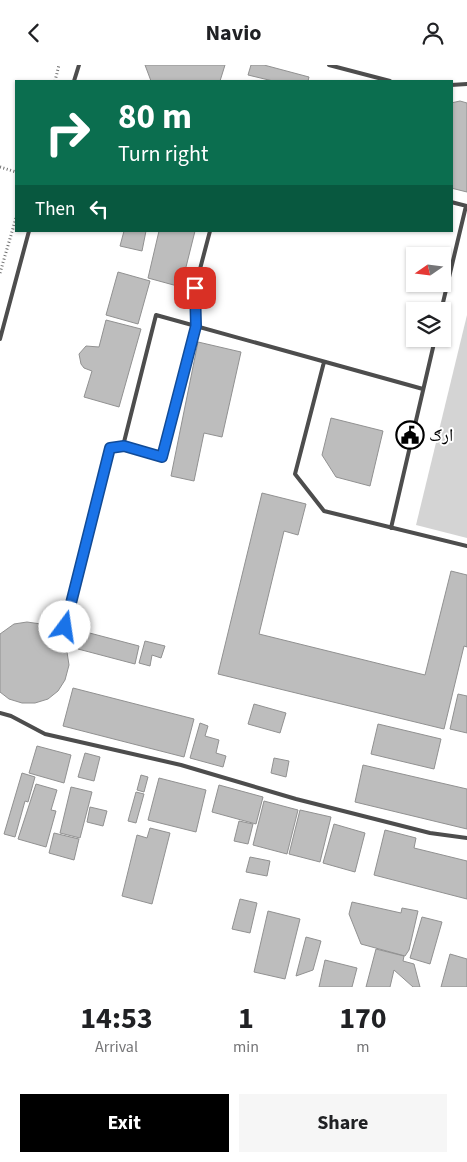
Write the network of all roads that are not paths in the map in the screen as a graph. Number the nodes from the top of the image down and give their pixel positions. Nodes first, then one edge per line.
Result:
1 (79, 65) edge
2 (329, 65) edge
3 (74, 80) edge
4 (386, 80) edge
5 (467, 84) edge
6 (453, 85) edge
7 (453, 202) edge
8 (467, 206) edge
9 (29, 232) edge
10 (210, 232) edge
11 (443, 302) edge
12 (196, 326) junction
13 (0, 339) edge
14 (433, 347) edge
15 (324, 361) junction
16 (423, 389) junction
17 (124, 446) junction
18 (391, 528) junction
19 (467, 546) edge
20 (65, 627) dead end
21 (0, 713) edge
22 (467, 838) edge

1 - 3 lane
2 - 4 lane
5 - 6 lane
7 - 8 lane
8 - 11 lane
9 - 13 lane
10 - 12 lane
12 - 15 lane
12 - 17 lane
12 - 17 lane
14 - 16 lane
15 - 16 lane
15 - 18 lane
16 - 18 lane
17 - 20 lane
18 - 19 lane
21 - 22 lane

